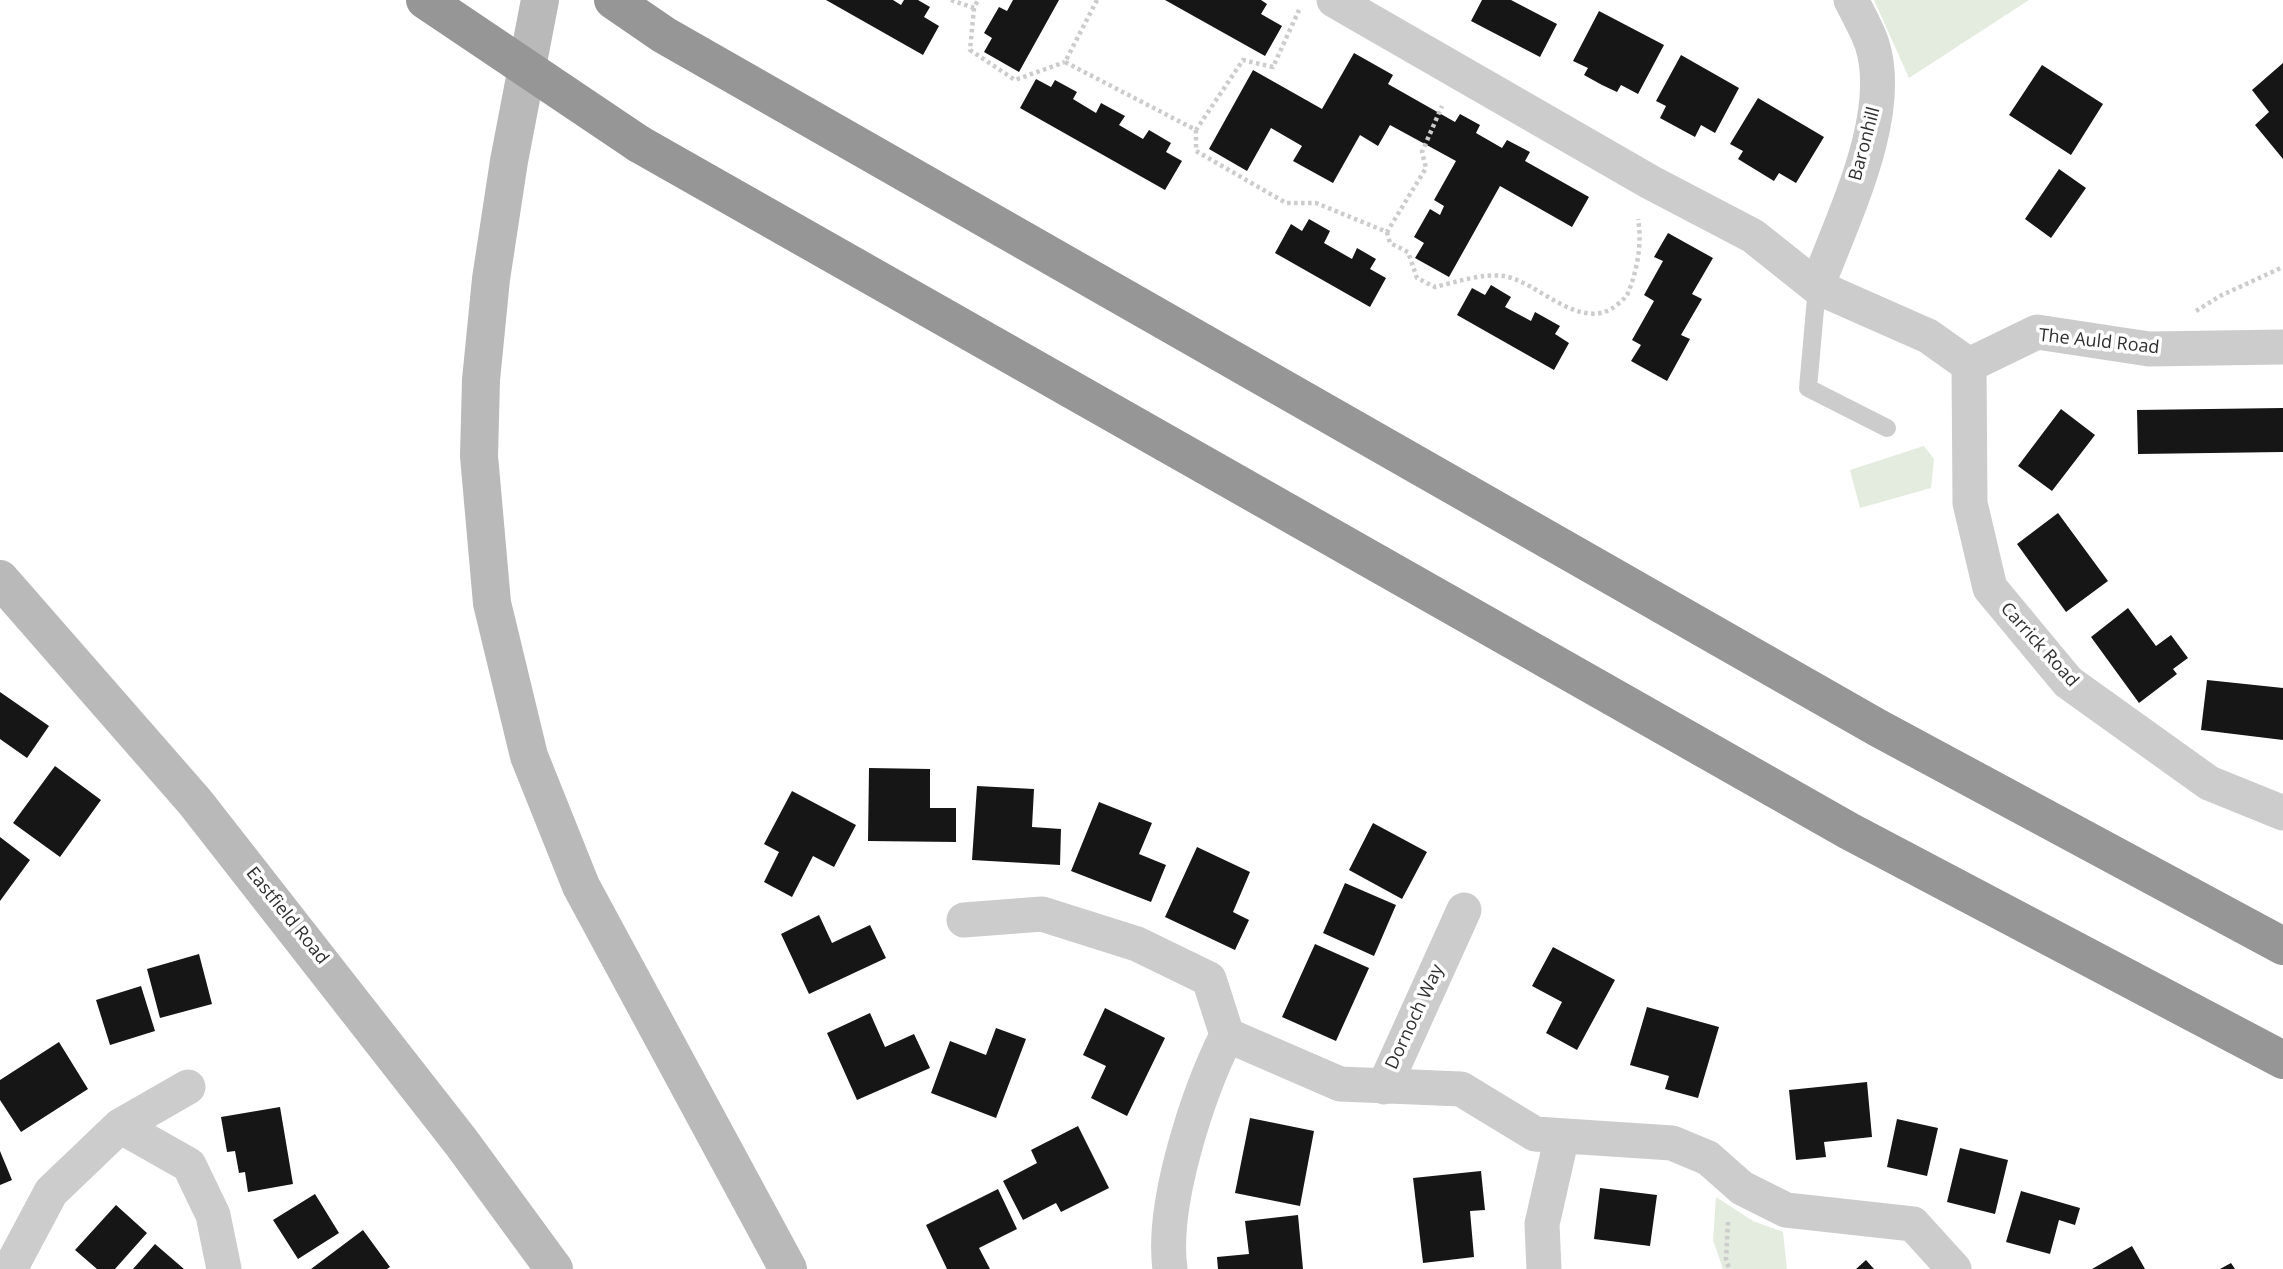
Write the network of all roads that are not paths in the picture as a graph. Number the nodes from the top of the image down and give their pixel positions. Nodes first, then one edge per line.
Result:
1 (425, 0) edge
2 (540, 0) edge
3 (613, 0) edge
4 (1334, 0) edge
5 (1851, 0) edge
6 (1817, 287) junction
7 (2283, 347) edge
8 (1969, 366) junction
9 (1887, 428) dead end
10 (0, 579) edge
11 (2283, 813) edge
12 (1464, 910) dead end
13 (964, 920) dead end
14 (2283, 946) edge
15 (1227, 1035) junction
16 (2283, 1060) edge
17 (188, 1087) dead end
18 (1384, 1087) junction
19 (120, 1126) junction
20 (1562, 1136) junction
21 (10, 1269) edge
22 (224, 1269) edge
23 (554, 1269) edge
24 (788, 1269) edge
25 (1170, 1269) edge
26 (1544, 1269) edge
27 (1954, 1269) edge

1 - 16 highway, bridge
2 - 24 street
3 - 14 highway
4 - 6 street
5 - 6 street, Baronhill
6 - 8 street
6 - 9 lane
7 - 8 street, The Auld Road
8 - 11 street, Carrick Road
10 - 23 street, Eastfield Road
12 - 18 street, Dornoch Way
13 - 15 street
15 - 18 street, Dornoch Way
15 - 25 street
17 - 19 street
18 - 20 street
19 - 21 street
19 - 22 street
20 - 26 street
20 - 27 street

